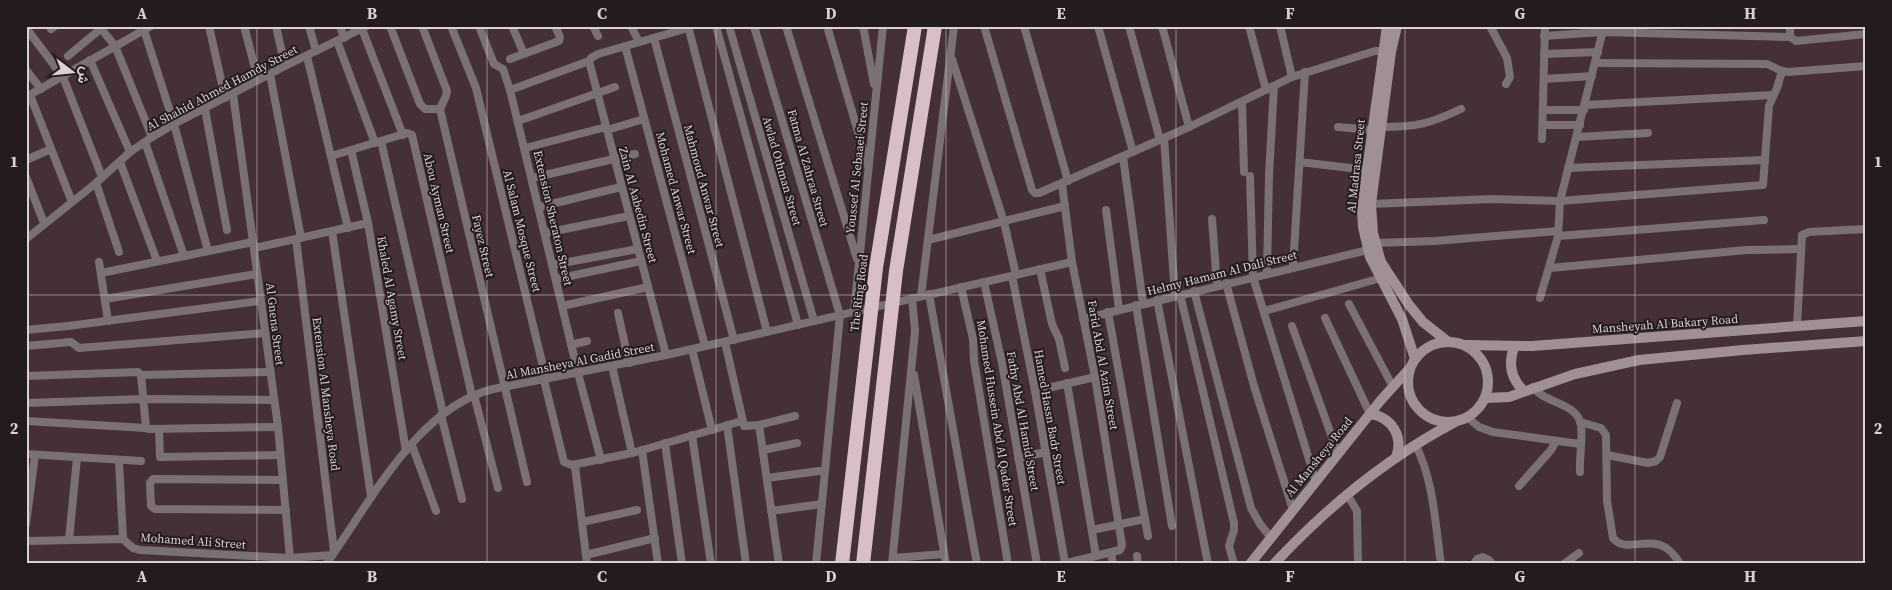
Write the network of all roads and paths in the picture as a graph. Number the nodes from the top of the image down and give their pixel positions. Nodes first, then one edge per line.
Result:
1 (208, 26) edge
2 (244, 26) edge
3 (276, 26) edge
4 (309, 26) edge
5 (340, 26) edge
6 (390, 26) edge
7 (422, 26) edge
8 (451, 26) edge
9 (479, 26) edge
10 (512, 26) edge
11 (555, 26) edge
12 (593, 26) edge
13 (631, 26) edge
14 (659, 26) edge
15 (716, 26) edge
16 (729, 26) edge
17 (754, 26) edge
18 (786, 26) edge
19 (827, 26) edge
20 (863, 26) edge
21 (883, 26) edge
22 (915, 26) edge
23 (935, 26) edge
24 (954, 26) edge
25 (984, 26) edge
26 (1024, 26) edge
27 (1098, 26) edge
28 (1129, 26) edge
29 (1162, 26) edge
30 (1249, 26) edge
31 (1280, 26) edge
32 (1387, 26) edge
33 (1397, 26) edge
34 (1490, 26) edge
35 (1545, 26) edge
36 (1790, 26) edge
37 (101, 27) edge
38 (149, 27) edge
39 (688, 27) edge
40 (26, 28) edge
41 (364, 28) edge
42 (1604, 29) edge
43 (1866, 34) edge
44 (598, 36) dead end
45 (1544, 36) junction
46 (1790, 36) junction
47 (658, 37) junction
48 (341, 39) junction
49 (639, 42) junction
50 (115, 46) junction
51 (625, 46) junction
52 (316, 51) junction
53 (1387, 51) junction
54 (1598, 52) junction
55 (524, 54) junction
56 (951, 54) junction
57 (1544, 54) junction
58 (68, 56) dead end
59 (307, 56) junction
60 (510, 59) dead end
61 (90, 60) junction
62 (589, 62) junction
63 (1596, 63) junction
64 (285, 66) junction
65 (1866, 66) edge
66 (26, 70) edge
67 (1782, 71) junction
68 (1306, 72) junction
69 (270, 74) junction
70 (1592, 76) junction
71 (63, 77) junction
72 (1292, 77) junction
73 (1544, 79) junction
74 (258, 80) junction
75 (1506, 84) dead end
76 (1274, 86) junction
77 (615, 87) dead end
78 (41, 89) junction
79 (510, 90) junction
80 (1266, 90) junction
81 (597, 92) junction
82 (876, 93) junction
83 (233, 94) junction
84 (1773, 95) junction
85 (28, 96) edge
86 (225, 98) junction
87 (1242, 102) junction
88 (1585, 108) junction
89 (204, 109) junction
90 (440, 109) junction
91 (1461, 109) dead end
92 (1543, 110) junction
93 (644, 120) junction
94 (518, 121) junction
95 (174, 124) junction
96 (1543, 125) junction
97 (1580, 125) junction
98 (1189, 127) junction
99 (1338, 127) dead end
100 (1377, 128) junction
101 (606, 129) junction
102 (1648, 133) dead end
103 (403, 134) junction
104 (1577, 137) junction
105 (1542, 138) dead end
106 (149, 139) junction
107 (1162, 139) junction
108 (378, 142) junction
109 (525, 148) junction
110 (51, 149) junction
111 (352, 150) junction
112 (130, 152) junction
113 (1133, 152) junction
114 (635, 154) dead end
115 (331, 156) junction
116 (1123, 156) junction
117 (614, 159) junction
118 (26, 160) edge
119 (1765, 160) junction
120 (120, 162) junction
121 (1300, 162) junction
122 (1568, 168) junction
123 (869, 170) junction
124 (1366, 170) junction
125 (26, 177) edge
126 (532, 178) junction
127 (99, 180) junction
128 (1065, 182) junction
129 (622, 187) junction
130 (1560, 201) junction
131 (72, 202) junction
132 (1371, 204) junction
133 (1065, 206) junction
134 (538, 207) junction
135 (1106, 210) dead end
136 (629, 216) junction
137 (1212, 219) dead end
138 (1764, 220) dead end
139 (1004, 222) junction
140 (44, 223) junction
141 (368, 223) junction
142 (348, 228) junction
143 (1866, 229) edge
144 (227, 230) dead end
145 (332, 231) junction
146 (545, 233) junction
147 (1558, 234) junction
148 (298, 238) junction
149 (26, 239) edge
150 (928, 240) junction
151 (254, 245) junction
152 (1371, 246) junction
153 (638, 248) junction
154 (1801, 249) junction
155 (208, 251) junction
156 (119, 252) dead end
157 (184, 256) junction
158 (641, 261) junction
159 (99, 262) dead end
160 (157, 262) junction
161 (1072, 262) junction
162 (858, 263) junction
163 (552, 265) junction
164 (1293, 267) junction
165 (1550, 268) junction
166 (1040, 269) junction
167 (101, 273) junction
168 (1267, 273) junction
169 (257, 274) junction
170 (1014, 275) junction
171 (1253, 277) junction
172 (1381, 278) junction
173 (556, 279) junction
174 (984, 282) junction
175 (1226, 283) junction
176 (1217, 286) junction
177 (648, 287) junction
178 (961, 287) junction
179 (1194, 291) junction
180 (925, 295) junction
181 (1177, 295) junction
182 (912, 298) junction
183 (1540, 298) dead end
184 (105, 299) junction
185 (1157, 300) junction
186 (260, 301) junction
187 (1139, 304) junction
188 (1349, 304) dead end
189 (562, 306) junction
190 (1119, 309) junction
191 (1264, 311) junction
192 (854, 312) junction
193 (1108, 312) junction
194 (618, 313) dead end
195 (840, 315) junction
196 (1083, 318) junction
197 (1325, 318) dead end
198 (1866, 320) edge
199 (108, 321) junction
200 (814, 322) junction
201 (798, 325) junction
202 (1292, 326) dead end
203 (1797, 326) junction
204 (26, 330) edge
205 (767, 332) junction
206 (265, 333) junction
207 (734, 340) junction
208 (587, 341) dead end
209 (1447, 341) junction
210 (1866, 341) edge
211 (725, 342) junction
212 (571, 345) junction
213 (1465, 345) junction
214 (26, 346) edge
215 (705, 346) junction
216 (1514, 347) junction
217 (692, 349) junction
218 (666, 355) junction
219 (629, 363) junction
220 (912, 364) junction
221 (1413, 364) junction
222 (612, 366) junction
223 (1064, 368) dead end
224 (270, 372) junction
225 (578, 373) junction
226 (141, 375) junction
227 (26, 376) edge
228 (1094, 377) junction
229 (545, 379) junction
230 (1067, 383) junction
231 (1393, 386) junction
232 (504, 387) junction
233 (1529, 389) junction
234 (1035, 390) junction
235 (473, 395) junction
236 (1485, 398) junction
237 (144, 399) junction
238 (274, 400) junction
239 (26, 403) edge
240 (1677, 403) dead end
241 (442, 414) junction
242 (1370, 414) junction
243 (795, 416) dead end
244 (1462, 419) junction
245 (742, 420) junction
246 (26, 421) edge
247 (1580, 422) junction
248 (727, 425) junction
249 (759, 425) junction
250 (278, 427) junction
251 (146, 428) junction
252 (159, 429) junction
253 (712, 430) junction
254 (692, 435) junction
255 (1556, 441) junction
256 (665, 443) junction
257 (797, 443) dead end
258 (1415, 444) junction
259 (1580, 444) junction
260 (409, 448) junction
261 (642, 450) junction
262 (763, 450) junction
263 (1046, 452) junction
264 (632, 453) junction
265 (1338, 454) junction
266 (30, 455) edge
267 (280, 455) junction
268 (1606, 455) junction
269 (77, 458) junction
270 (1018, 458) junction
271 (1396, 458) junction
272 (601, 460) junction
273 (119, 461) junction
274 (142, 461) dead end
275 (575, 466) junction
276 (819, 471) dead end
277 (1580, 472) dead end
278 (767, 478) junction
279 (283, 480) junction
280 (527, 482) dead end
281 (1316, 482) junction
282 (1519, 486) dead end
283 (498, 488) dead end
284 (1347, 494) junction
285 (371, 496) junction
286 (462, 499) dead end
287 (822, 504) junction
288 (286, 510) junction
289 (637, 510) dead end
290 (1293, 510) junction
291 (436, 511) dead end
292 (771, 511) junction
293 (1145, 519) junction
294 (582, 522) junction
295 (26, 524) edge
296 (1119, 524) junction
297 (1172, 526) dead end
298 (1092, 530) junction
299 (1148, 536) dead end
300 (655, 538) junction
301 (1271, 538) junction
302 (69, 540) junction
303 (123, 540) junction
304 (26, 542) edge
305 (1111, 552) junction
306 (333, 553) junction
307 (1579, 553) dead end
308 (944, 554) junction
309 (1096, 556) junction
310 (290, 558) junction
311 (843, 559) edge
312 (864, 560) edge
313 (586, 561) edge
314 (892, 561) edge
315 (1076, 562) edge
316 (326, 564) edge
317 (658, 564) edge
318 (682, 564) edge
319 (711, 564) edge
320 (746, 564) edge
321 (778, 564) edge
322 (816, 564) edge
323 (946, 564) edge
324 (976, 564) edge
325 (1008, 564) edge
326 (1036, 564) edge
327 (1064, 564) edge
328 (1113, 564) edge
329 (1208, 564) edge
330 (1234, 564) edge
331 (1250, 564) edge
332 (1274, 564) edge
333 (1358, 564) edge
334 (1441, 564) edge
335 (1474, 564) edge
336 (1492, 564) edge
337 (1564, 564) edge
338 (1680, 564) edge

1 - 86 street
2 - 74 street
3 - 64 street
4 - 52 street
5 - 48 street
6 - 90 street
7 - 90 street
8 - 229 street, Al Salam Mosque Street
9 - 79 street, Extension Sheraton Street
10 - 55 street
11 - 55 street
12 - 44 street
13 - 49 street
14 - 47 street, Mahmoud Anwar Street
15 - 201 street
16 - 200 street, Awlad Othman Street
17 - 195 street, Fatma Al Zahraa Street
18 - 162 street
19 - 123 street
20 - 82 street
21 - 82 street, Youssef Al Sebaaei Street
22 - 311 highway, The Ring Road
23 - 312 highway
24 - 56 street
25 - 128 street
26 - 128 street, Farid Abd Al Azim Street
27 - 113 street
28 - 107 street
29 - 98 street
30 - 80 street
31 - 72 street
32 - 53 street, Al Madrasa Street
33 - 53 street, Al Madrasa Street
34 - 75 street
35 - 45 street
36 - 46 street
37 - 50 street
37 - 58 street
38 - 50 street
38 - 95 street
39 - 47 street
39 - 205 street
40 - 71 street
41 - 48 street, Al Shahid Ahmed Hamdy Street
41 - 103 street, Abou Ayman Street
42 - 45 street
42 - 46 street
42 - 54 street
43 - 46 street
45 - 57 street
47 - 49 street
47 - 207 street, Mahmoud Anwar Street
48 - 52 street, Al Shahid Ahmed Hamdy Street
48 - 108 street
49 - 51 street
50 - 61 street
50 - 106 street
51 - 62 street
51 - 93 street, Mohamed Anwar Street
52 - 59 street, Al Shahid Ahmed Hamdy Street
53 - 68 street
53 - 100 street, Al Madrasa Street
54 - 57 street
54 - 63 street
55 - 60 street
56 - 139 street, Hamed Hassn Badr Street
56 - 150 street
57 - 73 street
59 - 64 street, Al Shahid Ahmed Hamdy Street
59 - 115 street
61 - 71 street
61 - 112 street
62 - 79 street
62 - 81 street, Zain Al Aabedin Street
63 - 67 street
63 - 70 street
64 - 69 street, Al Shahid Ahmed Hamdy Street
65 - 67 street
66 - 78 street
67 - 84 street
68 - 72 street
68 - 121 street
69 - 74 street, Al Shahid Ahmed Hamdy Street
69 - 148 street, Extension Al Mansheya Road
70 - 73 street
70 - 88 street
71 - 78 street
71 - 127 street
72 - 76 street
73 - 92 street
74 - 83 street, Al Shahid Ahmed Hamdy Street
76 - 80 street
76 - 168 street
77 - 81 street
78 - 85 street
79 - 94 street, Extension Sheraton Street
80 - 87 street
81 - 94 street
81 - 101 street, Zain Al Aabedin Street
82 - 123 street, Youssef Al Sebaaei Street
83 - 86 street, Al Shahid Ahmed Hamdy Street
83 - 151 street, Al Gnena Street
84 - 88 street
84 - 119 street
85 - 110 street
86 - 89 street, Al Shahid Ahmed Hamdy Street
87 - 98 street
87 - 171 street
88 - 92 street
88 - 97 street
89 - 95 street, Al Shahid Ahmed Hamdy Street
89 - 144 street
90 - 232 street, Fayez Street
91 - 100 street
92 - 96 street
93 - 101 street
93 - 215 street, Mohamed Anwar Street
94 - 109 street, Extension Sheraton Street
95 - 106 street, Al Shahid Ahmed Hamdy Street
95 - 155 street
96 - 97 street
96 - 105 street
97 - 104 street
98 - 107 street
99 - 100 street
100 - 124 street, Al Madrasa Street
100 - 132 street, Al Madrasa Street
101 - 109 street
101 - 117 street, Zain Al Aabedin Street
102 - 104 street
103 - 108 street
103 - 235 street, Abou Ayman Street
104 - 122 street
106 - 112 street, Al Shahid Ahmed Hamdy Street
106 - 157 street
107 - 113 street
107 - 181 street
108 - 111 street
108 - 241 street
109 - 126 street, Extension Sheraton Street
110 - 118 street
110 - 131 street
111 - 115 street
111 - 141 street, Khaled Al Agamy Street
112 - 120 street, Al Shahid Ahmed Hamdy Street
113 - 116 street
114 - 117 street
115 - 142 street
116 - 128 street
116 - 187 street
117 - 126 street
117 - 129 street, Zain Al Aabedin Street
119 - 122 street
119 - 130 street
120 - 127 street, Al Shahid Ahmed Hamdy Street
120 - 160 street
121 - 124 street
121 - 164 street
122 - 130 street
123 - 162 street, Youssef Al Sebaaei Street
124 - 152 street, Al Madrasa Street
125 - 140 street
126 - 134 street, Extension Sheraton Street
127 - 131 street, Al Shahid Ahmed Hamdy Street
127 - 156 street
128 - 133 street, Farid Abd Al Azim Street
129 - 134 street
129 - 136 street, Zain Al Aabedin Street
130 - 132 street
130 - 147 street
131 - 140 street, Al Shahid Ahmed Hamdy Street
132 - 152 street, Al Madrasa Street
133 - 139 street
133 - 161 street, Farid Abd Al Azim Street
134 - 146 street, Extension Sheraton Street
135 - 190 street
136 - 146 street
136 - 153 street, Zain Al Aabedin Street
137 - 176 street
138 - 147 street, Helmy Hamam Al Dali Street
139 - 150 street
139 - 170 street, Hamed Hassn Badr Street
140 - 149 street, Al Shahid Ahmed Hamdy Street
141 - 142 street
141 - 260 street, Khaled Al Agamy Street
142 - 145 street
143 - 154 street
145 - 148 street
145 - 285 street
146 - 163 street, Extension Sheraton Street
147 - 152 street, Helmy Hamam Al Dali Street
147 - 165 street
148 - 151 street
148 - 306 street, Extension Al Mansheya Road
150 - 180 street
151 - 155 street
151 - 169 street, Al Gnena Street
152 - 164 street, Helmy Hamam Al Dali Street
152 - 172 street, Al Madrasa Street
152 - 209 street, Al Madrasa Street
153 - 158 street, Zain Al Aabedin Street
153 - 163 street
154 - 165 street
154 - 203 street
155 - 157 street
157 - 160 street
158 - 173 street
158 - 177 street, Zain Al Aabedin Street
159 - 167 street
160 - 167 street
161 - 166 street, Al Mansheya Al Gadid Street
161 - 196 street, Farid Abd Al Azim Street
162 - 192 street, Youssef Al Sebaaei Street
163 - 173 street, Extension Sheraton Street
164 - 168 street, Helmy Hamam Al Dali Street
165 - 183 street
166 - 170 street, Al Mansheya Al Gadid Street
166 - 223 street
167 - 184 street
168 - 171 street, Helmy Hamam Al Dali Street
169 - 184 street
169 - 186 street, Al Gnena Street
170 - 174 street, Al Mansheya Al Gadid Street
170 - 234 street, Hamed Hassn Badr Street
171 - 175 street, Helmy Hamam Al Dali Street
171 - 191 street
172 - 191 street
172 - 221 street, Al Madrasa Street
173 - 189 street, Extension Sheraton Street
174 - 178 street, Al Mansheya Al Gadid Street
174 - 270 street, Fathy Abd Al Hamid Street
175 - 176 street, Helmy Hamam Al Dali Street
175 - 290 street
176 - 179 street, Helmy Hamam Al Dali Street
177 - 189 street
177 - 218 street, Zain Al Aabedin Street
178 - 180 street, Al Mansheya Al Gadid Street
178 - 325 street, Mohamed Hussein Abd Al Qader Street
179 - 181 street, Helmy Hamam Al Dali Street
179 - 301 street
180 - 182 street, Al Mansheya Al Gadid Street
180 - 324 street
181 - 185 street, Helmy Hamam Al Dali Street
181 - 330 street
182 - 192 street, Al Mansheya Al Gadid Street
182 - 220 street
184 - 199 street
185 - 187 street, Helmy Hamam Al Dali Street
185 - 329 street
186 - 199 street
186 - 206 street, Al Gnena Street
187 - 190 street, Helmy Hamam Al Dali Street
187 - 297 street
188 - 231 street
189 - 212 street, Extension Sheraton Street
190 - 193 street, Helmy Hamam Al Dali Street
191 - 281 street
192 - 195 street, Al Mansheya Al Gadid Street
193 - 196 street, Helmy Hamam Al Dali Street
193 - 293 street
194 - 219 street
195 - 200 street, Al Mansheya Al Gadid Street
195 - 287 street
196 - 228 street, Farid Abd Al Azim Street
197 - 242 street
198 - 203 street, Mansheyah Al Bakary Road
199 - 204 street
200 - 201 street, Al Mansheya Al Gadid Street
201 - 205 street, Al Mansheya Al Gadid Street
202 - 265 street
203 - 216 street, Mansheyah Al Bakary Road
205 - 207 street, Al Mansheya Al Gadid Street
206 - 214 street
206 - 224 street, Al Gnena Street
207 - 211 street, Al Mansheya Al Gadid Street
208 - 212 street
209 - 213 street
209 - 221 street
210 - 233 street
211 - 215 street, Al Mansheya Al Gadid Street
211 - 245 street
212 - 225 street, Extension Sheraton Street
213 - 216 street, Mansheyah Al Bakary Road
213 - 236 street
215 - 217 street, Al Mansheya Al Gadid Street
216 - 233 street
217 - 218 street, Al Mansheya Al Gadid Street
217 - 253 street
218 - 219 street, Al Mansheya Al Gadid Street
219 - 222 street, Al Mansheya Al Gadid Street
220 - 308 street
220 - 314 street
221 - 231 street, Al Mansheya Road
221 - 244 street
222 - 225 street, Al Mansheya Al Gadid Street
222 - 264 street
224 - 226 street
224 - 238 street, Al Gnena Street
225 - 229 street, Al Mansheya Al Gadid Street
225 - 272 street, Extension Sheraton Street
226 - 227 street
226 - 237 street
228 - 230 street
228 - 296 street, Farid Abd Al Azim Street
229 - 232 street, Al Mansheya Al Gadid Street
229 - 275 street, Al Salam Mosque Street
230 - 234 street
230 - 298 street
231 - 242 street, Al Mansheya Road
232 - 235 street, Al Mansheya Al Gadid Street
232 - 280 street, Fayez Street
233 - 236 street
233 - 247 street
234 - 263 street, Hamed Hassn Badr Street
235 - 241 street, Al Mansheya Al Gadid Street
235 - 283 street
236 - 244 street
237 - 238 street
237 - 239 street
237 - 251 street
238 - 250 street, Al Gnena Street
240 - 268 street
241 - 260 street, Al Mansheya Al Gadid Street
241 - 286 street
242 - 265 street, Al Mansheya Road
242 - 271 street
243 - 249 street
244 - 255 street
244 - 258 street
245 - 248 street
245 - 249 street
246 - 251 street
247 - 259 street
247 - 268 street
248 - 253 street
248 - 320 street
249 - 262 street
250 - 252 street
250 - 267 street, Al Gnena Street
251 - 252 street
252 - 267 street
253 - 254 street
254 - 256 street
254 - 319 street
255 - 259 street
255 - 282 street
256 - 261 street
256 - 318 street
257 - 262 street
258 - 271 street
258 - 334 street
259 - 277 street
260 - 285 street, Al Mansheya Al Gadid Street
260 - 291 street, Khaled Al Agamy Street
261 - 264 street
261 - 300 street
262 - 278 street
263 - 270 street
263 - 327 street, Hamed Hassn Badr Street
264 - 272 street
265 - 281 street, Al Mansheya Road
266 - 269 street
266 - 295 street
267 - 279 street, Al Gnena Street
268 - 338 street
269 - 273 street
269 - 302 street
270 - 326 street, Fathy Abd Al Hamid Street
271 - 284 street
272 - 275 street
273 - 274 street
273 - 303 street
275 - 294 street
276 - 278 street
278 - 292 street
279 - 288 street, Al Gnena Street
279 - 288 street
281 - 290 street, Al Mansheya Road
284 - 332 street
284 - 333 street
285 - 306 street, Al Mansheya Al Gadid Street
287 - 292 street
287 - 322 street
288 - 310 street, Al Gnena Street
289 - 294 street
290 - 301 street, Al Mansheya Road
292 - 321 street
293 - 296 street
293 - 299 street
294 - 313 street
296 - 298 street
296 - 305 street, Farid Abd Al Azim Street
298 - 309 street
300 - 313 street
300 - 317 street
301 - 331 street, Al Mansheya Road
302 - 303 street, Mohamed Ali Street
302 - 304 street, Mohamed Ali Street
303 - 310 street, Mohamed Ali Street
305 - 309 street
305 - 328 street
306 - 310 street, Mohamed Ali Street
306 - 316 street, Al Mansheya Al Gadid Street
307 - 337 street
308 - 314 street
308 - 323 street
309 - 315 street
315 - 327 street
335 - 336 street

